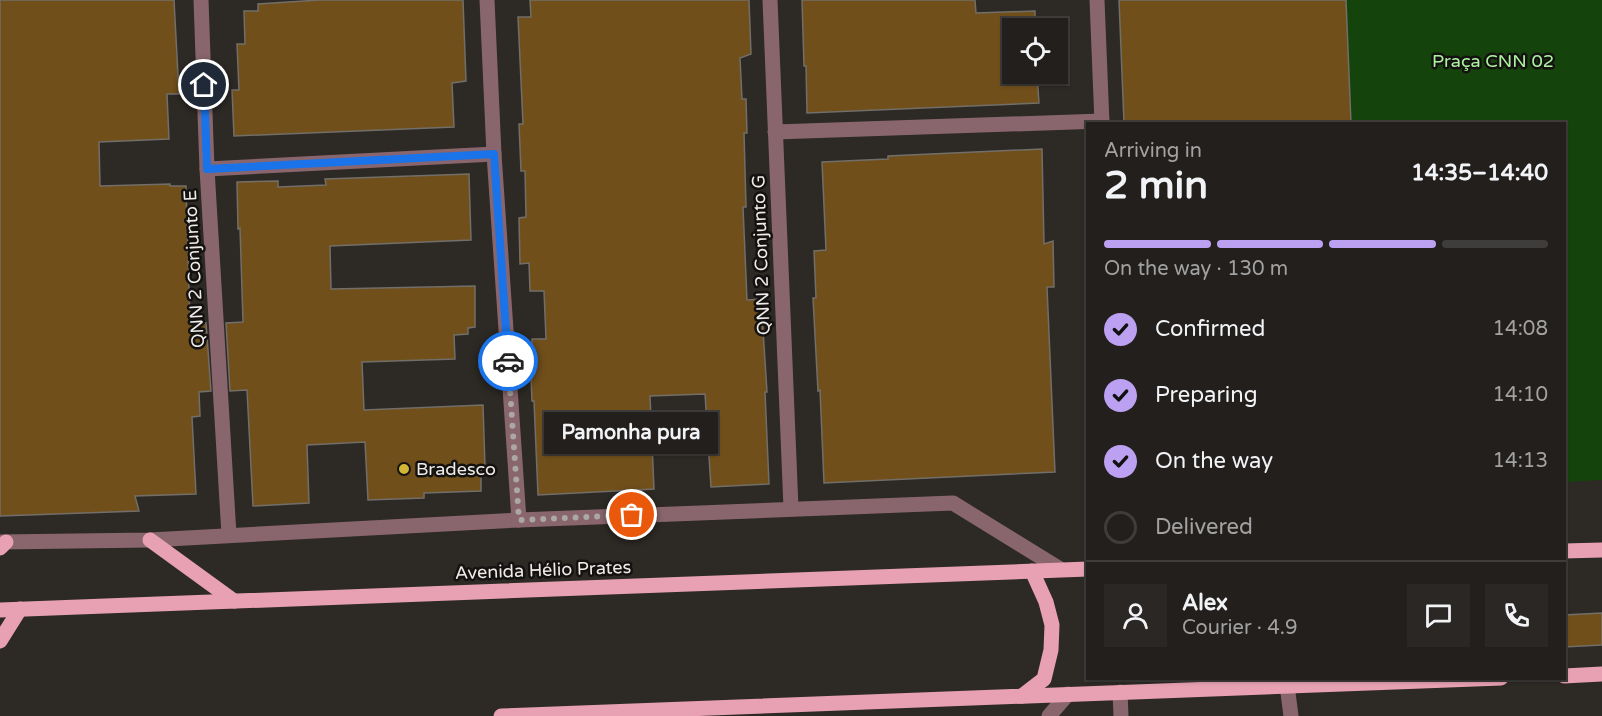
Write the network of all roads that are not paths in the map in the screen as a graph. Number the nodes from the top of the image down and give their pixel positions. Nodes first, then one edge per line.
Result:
1 (201, 0) edge
2 (487, 0) edge
3 (770, 0) edge
4 (1097, 0) edge
5 (1086, 122) edge
6 (1102, 122) edge
7 (775, 132) junction
8 (494, 154) junction
9 (207, 169) junction
10 (791, 508) junction
11 (519, 520) junction
12 (229, 535) junction
13 (150, 540) junction
14 (2, 544) edge
15 (1602, 549) edge
16 (1566, 550) edge
17 (1060, 569) junction
18 (1086, 569) edge
19 (1032, 571) junction
20 (234, 601) junction
21 (20, 609) junction
22 (0, 610) edge
23 (0, 641) edge
24 (1602, 674) edge
25 (1566, 676) edge
26 (1448, 680) edge
27 (1287, 686) junction
28 (1120, 692) junction
29 (1068, 694) junction
30 (1022, 696) junction
31 (501, 716) edge
32 (1049, 716) edge
33 (1121, 716) edge
34 (1291, 716) edge

1 - 9 street, QNN 2 Conjunto E
2 - 8 street
3 - 7 street, QNN 2 Conjunto G
4 - 6 street
5 - 7 street
7 - 10 street, QNN 2 Conjunto G
8 - 9 street
8 - 11 street
9 - 12 street, QNN 2 Conjunto E
10 - 11 street
10 - 17 street
11 - 12 street
12 - 13 street
13 - 14 street
13 - 20 main road
15 - 16 main road
17 - 18 main road, Avenida Hélio Prates
17 - 19 main road, Avenida Hélio Prates
19 - 20 main road, Avenida Hélio Prates
19 - 30 main road
20 - 21 main road, Avenida Hélio Prates
21 - 22 main road, Avenida Hélio Prates
21 - 23 main road
24 - 25 main road
26 - 27 main road
27 - 28 main road
27 - 34 street
28 - 29 main road
28 - 33 street
29 - 30 main road
29 - 32 street
30 - 31 main road

